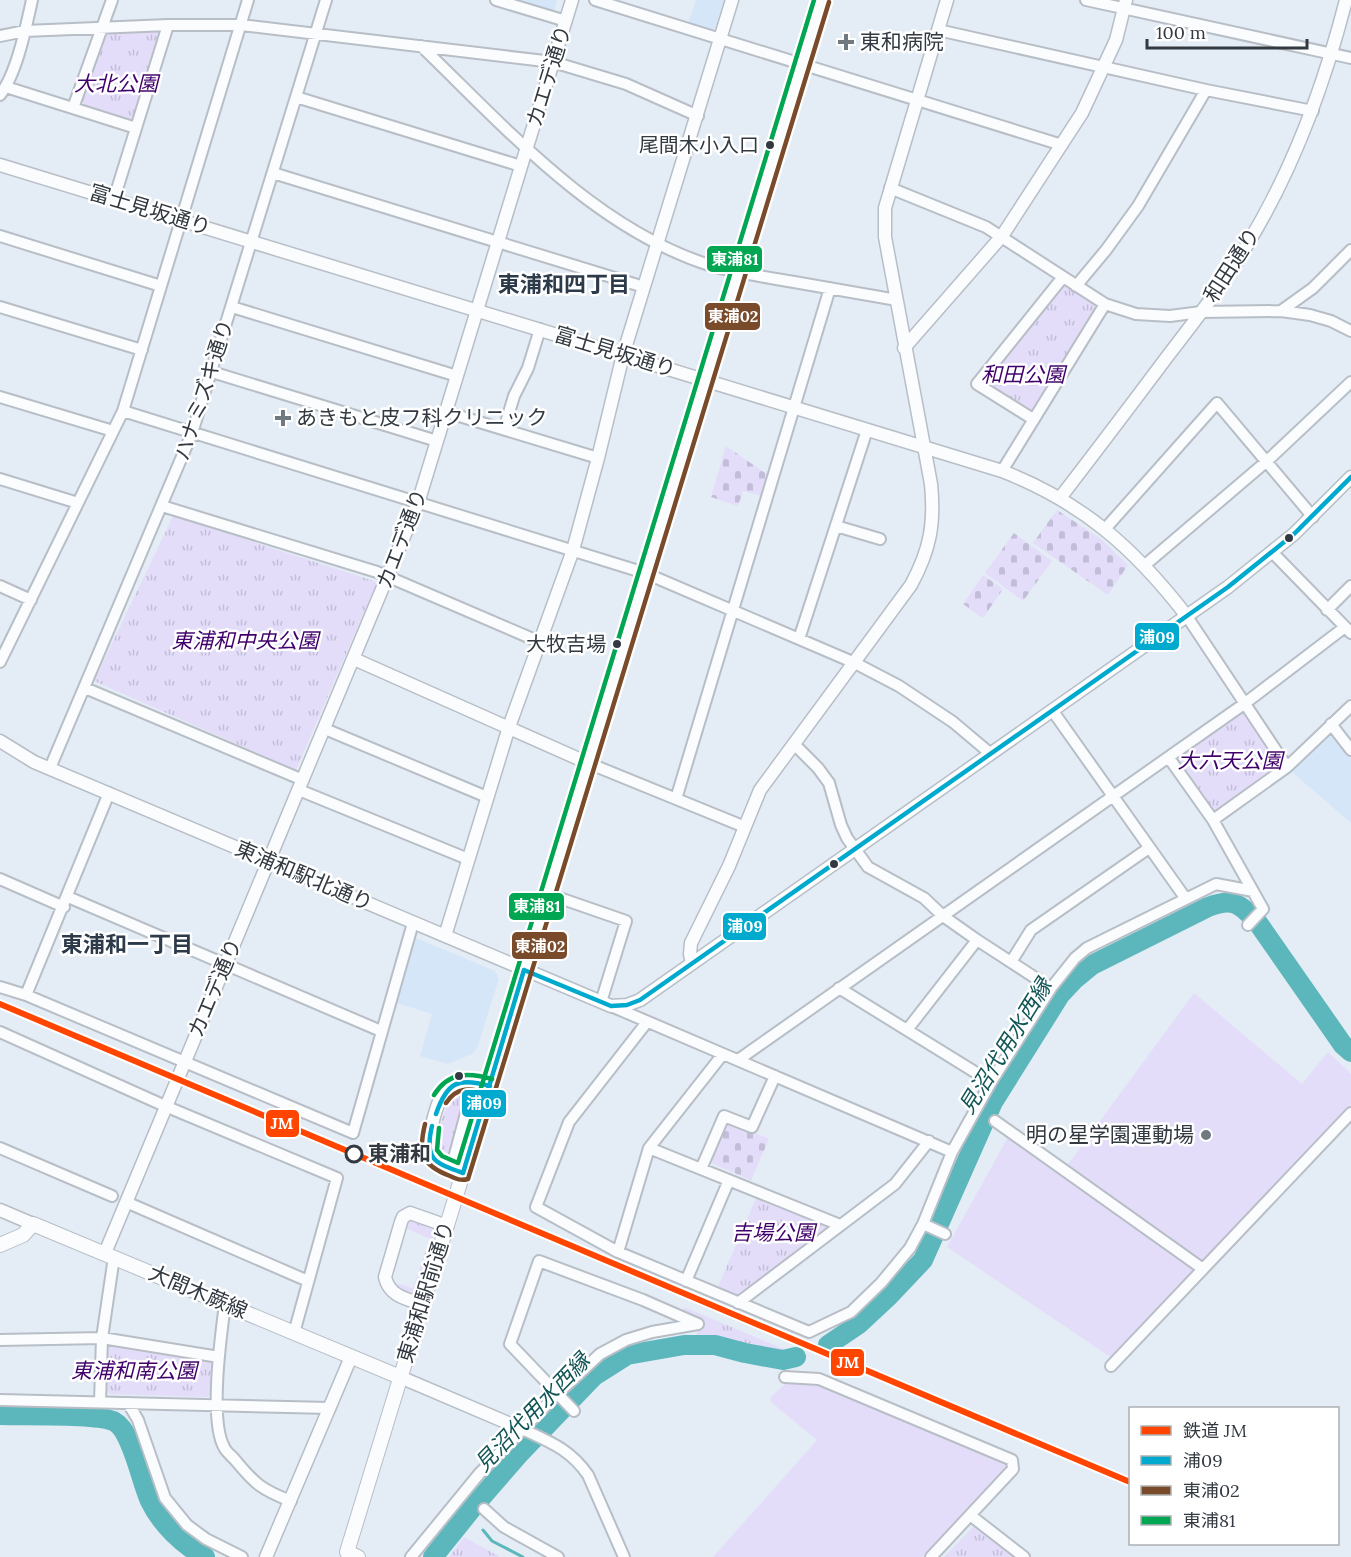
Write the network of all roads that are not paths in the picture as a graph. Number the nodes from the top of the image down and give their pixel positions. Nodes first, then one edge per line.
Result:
1 (32, 0) edge
2 (112, 0) edge
3 (248, 0) edge
4 (326, 0) edge
5 (496, 0) edge
6 (572, 0) edge
7 (595, 0) edge
8 (732, 0) edge
9 (822, 0) edge
10 (947, 0) edge
11 (1086, 0) edge
12 (1346, 0) edge
13 (1125, 4) edge
14 (566, 21) junction
15 (168, 25) junction
16 (241, 25) junction
17 (103, 27) junction
18 (938, 30) junction
19 (25, 31) junction
20 (315, 34) junction
21 (0, 36) edge
22 (720, 39) junction
23 (421, 46) junction
24 (1333, 52) junction
25 (1351, 58) edge
26 (553, 62) junction
27 (802, 64) junction
28 (1104, 68) junction
29 (1206, 90) junction
30 (3, 91) edge
31 (296, 97) junction
32 (917, 99) junction
33 (73, 108) junction
34 (1313, 111) junction
35 (698, 116) junction
36 (136, 128) junction
37 (1062, 145) junction
38 (527, 148) junction
39 (0, 165) edge
40 (521, 166) junction
41 (273, 173) junction
42 (890, 188) junction
43 (114, 199) junction
44 (181, 220) junction
45 (0, 236) edge
46 (1002, 236) junction
47 (252, 241) junction
48 (498, 242) junction
49 (657, 244) junction
50 (1351, 250) edge
51 (738, 273) junction
52 (1063, 277) junction
53 (161, 286) junction
54 (1077, 286) junction
55 (644, 287) junction
56 (830, 288) junction
57 (897, 300) junction
58 (1105, 304) junction
59 (0, 307) edge
60 (232, 308) junction
61 (477, 310) junction
62 (1281, 311) junction
63 (1201, 312) junction
64 (540, 329) junction
65 (1351, 331) edge
66 (904, 348) junction
67 (142, 350) junction
68 (623, 355) junction
69 (212, 372) junction
70 (457, 376) junction
71 (706, 380) junction
72 (1351, 382) edge
73 (0, 397) edge
74 (794, 408) junction
75 (123, 411) junction
76 (446, 412) junction
77 (1033, 419) junction
78 (504, 429) junction
79 (867, 430) junction
80 (113, 431) junction
81 (192, 434) junction
82 (437, 441) junction
83 (923, 447) junction
84 (598, 458) junction
85 (1267, 461) junction
86 (1002, 471) junction
87 (1351, 477) edge
88 (0, 479) edge
89 (1060, 498) junction
90 (78, 503) junction
91 (418, 503) junction
92 (162, 506) junction
93 (1313, 517) junction
94 (836, 526) junction
95 (1105, 530) junction
96 (880, 538) dead end
97 (573, 550) junction
98 (1272, 552) junction
99 (1145, 565) junction
100 (645, 573) junction
101 (388, 578) junction
102 (0, 586) edge
103 (1351, 586) edge
104 (31, 600) junction
105 (1327, 610) junction
106 (733, 611) junction
107 (1186, 615) junction
108 (1348, 630) edge
109 (799, 639) junction
110 (540, 642) junction
111 (354, 659) junction
112 (0, 662) edge
113 (855, 663) junction
114 (85, 688) junction
115 (1244, 704) junction
116 (1351, 706) edge
117 (1052, 710) junction
118 (1331, 724) junction
119 (509, 728) junction
120 (325, 729) junction
121 (0, 741) edge
122 (794, 744) junction
123 (1351, 750) edge
124 (991, 754) junction
125 (1169, 758) junction
126 (588, 763) junction
127 (1287, 766) junction
128 (50, 768) junction
129 (301, 785) junction
130 (109, 793) junction
131 (488, 797) junction
132 (1113, 797) junction
133 (676, 799) junction
134 (1213, 820) junction
135 (745, 827) junction
136 (1149, 848) junction
137 (855, 849) junction
138 (468, 859) junction
139 (269, 862) junction
140 (0, 879) edge
141 (1253, 891) junction
142 (548, 894) junction
143 (1186, 899) junction
144 (66, 902) junction
145 (943, 916) junction
146 (413, 923) junction
147 (1248, 925) dead end
148 (445, 936) junction
149 (977, 940) junction
150 (1011, 962) junction
151 (692, 963) junction
152 (225, 964) junction
153 (524, 970) junction
154 (0, 987) edge
155 (839, 988) junction
156 (1051, 988) junction
157 (26, 995) junction
158 (606, 1004) junction
159 (647, 1022) junction
160 (907, 1030) junction
161 (381, 1031) junction
162 (0, 1032) edge
163 (723, 1054) junction
164 (738, 1060) junction
165 (182, 1066) junction
166 (775, 1076) junction
167 (991, 1082) junction
168 (454, 1083) junction
169 (490, 1086) junction
170 (166, 1103) junction
171 (1351, 1113) edge
172 (995, 1121) dead end
173 (929, 1141) junction
174 (0, 1148) edge
175 (649, 1148) junction
176 (952, 1152) junction
177 (445, 1166) junction
178 (701, 1169) junction
179 (463, 1173) junction
180 (729, 1180) junction
181 (112, 1196) dead end
182 (126, 1202) junction
183 (0, 1210) edge
184 (33, 1224) junction
185 (923, 1224) junction
186 (840, 1225) junction
187 (447, 1226) junction
188 (945, 1234) dead end
189 (0, 1245) edge
190 (618, 1252) junction
191 (109, 1255) junction
192 (1203, 1269) junction
193 (308, 1281) junction
194 (686, 1281) junction
195 (738, 1303) junction
196 (225, 1304) junction
197 (422, 1304) junction
198 (294, 1333) junction
199 (102, 1338) junction
200 (0, 1340) edge
201 (219, 1357) junction
202 (351, 1357) junction
203 (1111, 1366) dead end
204 (400, 1377) junction
205 (785, 1377) dead end
206 (557, 1394) junction
207 (0, 1400) edge
208 (100, 1402) junction
209 (128, 1403) junction
210 (217, 1405) junction
211 (330, 1408) junction
212 (574, 1411) dead end
213 (522, 1429) junction
214 (291, 1501) junction
215 (484, 1509) dead end
216 (970, 1515) junction
217 (351, 1555) edge
218 (242, 1557) edge
219 (266, 1557) edge
220 (411, 1557) edge
221 (558, 1557) edge
222 (624, 1557) edge
223 (931, 1557) edge
224 (1024, 1557) edge

1 - 19 street
2 - 17 street
3 - 16 street
4 - 20 street, ハナミズキ通り
5 - 14 street
6 - 14 street, カエデ通り
7 - 22 street
8 - 22 street
9 - 27 main road, 東浦和駅前通り
10 - 18 street
11 - 13 street
12 - 24 street, 和田通り
13 - 24 street
13 - 28 street
14 - 26 street, カエデ通り
15 - 16 street
15 - 17 street
15 - 36 street
16 - 20 street
16 - 44 street
17 - 19 street
17 - 33 street
18 - 28 street
18 - 32 street
19 - 21 street
19 - 30 street
20 - 23 street
20 - 31 street, ハナミズキ通り
22 - 27 street
22 - 35 street
23 - 26 street
23 - 38 street
24 - 25 street
24 - 34 street, 和田通り
26 - 35 street
26 - 38 street, カエデ通り
27 - 32 street
27 - 51 main road, 東浦和駅前通り
28 - 29 street
28 - 37 street
29 - 34 street
29 - 54 street
30 - 33 street
31 - 40 street
31 - 41 street, ハナミズキ通り
32 - 37 street
32 - 42 street
33 - 36 street
34 - 63 street, 和田通り
35 - 49 street
36 - 43 street
37 - 46 street
38 - 40 street, カエデ通り
38 - 49 street
39 - 43 street, 富士見坂通り
40 - 48 street, カエデ通り
41 - 47 street, ハナミズキ通り
41 - 48 street
42 - 46 street
42 - 57 street
43 - 44 street, 富士見坂通り
44 - 47 street, 富士見坂通り
44 - 53 street
45 - 53 street
46 - 52 street
46 - 66 street
47 - 60 street, ハナミズキ通り
47 - 61 street, 富士見坂通り
48 - 55 street
48 - 61 street, カエデ通り
49 - 51 street
49 - 55 street
50 - 62 street
51 - 56 street
51 - 71 main road, 東浦和駅前通り
52 - 54 street
52 - 77 street
53 - 67 street
54 - 58 street
55 - 68 street
56 - 57 street
56 - 74 street
57 - 66 street
58 - 63 street
58 - 77 street
59 - 67 street
60 - 69 street, ハナミズキ通り
60 - 70 street
61 - 64 street, 富士見坂通り
61 - 70 street, カエデ通り
62 - 63 street
62 - 65 street
63 - 89 street, 和田通り
64 - 68 street, 富士見坂通り
64 - 78 street
66 - 83 street
67 - 75 street
68 - 71 street, 富士見坂通り
68 - 84 street
69 - 81 street, ハナミズキ通り
69 - 82 street
70 - 76 street, カエデ通り
71 - 74 street, 富士見坂通り
71 - 100 main road, 東浦和駅前通り
72 - 85 street
73 - 80 street
74 - 79 street, 富士見坂通り
74 - 106 street
75 - 80 street
75 - 81 street
76 - 78 street
76 - 82 street, カエデ通り
77 - 86 street
78 - 84 street
79 - 83 street, 富士見坂通り
79 - 94 street
80 - 90 street
81 - 91 street
81 - 92 street, ハナミズキ通り
82 - 91 street, カエデ通り
83 - 86 street, 富士見坂通り
83 - 113 street
84 - 97 street
85 - 93 street
85 - 95 street
85 - 99 street
86 - 89 street, 富士見坂通り
87 - 93 street
88 - 90 street
89 - 95 street, 富士見坂通り
90 - 104 street
91 - 97 street
91 - 101 street, カエデ通り
92 - 101 street
92 - 114 street, ハナミズキ通り
93 - 98 street
94 - 96 street
94 - 109 street
95 - 99 street, 富士見坂通り
97 - 100 street
97 - 110 street
98 - 105 street
98 - 107 street
99 - 107 street, 富士見坂通り
100 - 106 street
100 - 126 main road, 東浦和駅前通り
101 - 110 street
101 - 111 street, カエデ通り
102 - 104 street
103 - 105 street
104 - 112 street
105 - 108 street
106 - 109 street
106 - 133 street
107 - 115 street
107 - 117 street
108 - 115 street
109 - 113 street
110 - 119 street
111 - 119 street
111 - 120 street, カエデ通り
113 - 122 street
113 - 124 street
114 - 128 street, ハナミズキ通り
114 - 129 street
115 - 125 street
115 - 127 street
116 - 118 street
117 - 124 street
117 - 132 street
118 - 123 street
118 - 127 street
119 - 126 street
119 - 131 street
120 - 129 street, カエデ通り
120 - 131 street
121 - 128 street, 東浦和駅北通り
122 - 135 street
122 - 137 street
124 - 137 street
125 - 132 street
125 - 134 street
126 - 133 street
126 - 142 main road, 東浦和駅前通り
127 - 134 street
128 - 130 street, 東浦和駅北通り
129 - 138 street
129 - 139 street, カエデ通り
130 - 139 street, 東浦和駅北通り
130 - 144 street
131 - 138 street
132 - 136 street
132 - 145 street
133 - 135 street
134 - 141 street
135 - 151 street
136 - 143 street
136 - 150 street
137 - 145 street
137 - 151 street
138 - 148 street
139 - 146 street, 東浦和駅北通り
139 - 152 street, カエデ通り
140 - 144 street
141 - 143 street
141 - 147 street
142 - 153 main road, 東浦和駅前通り
142 - 158 street
143 - 156 street
144 - 152 street
144 - 157 street
145 - 149 street
145 - 155 street
146 - 148 street, 東浦和駅北通り
146 - 161 street
148 - 153 street, 東浦和駅北通り
149 - 150 street
149 - 160 street
150 - 156 street
151 - 158 street
152 - 161 street
152 - 165 street, カエデ通り
153 - 158 street, 東浦和駅北通り
153 - 169 main road, 東浦和駅前通り
154 - 157 street
155 - 160 street
155 - 164 street
156 - 167 street
157 - 165 street
158 - 159 street
159 - 163 street
159 - 190 street
160 - 167 street
161 - 165 street
162 - 170 street
163 - 164 street
163 - 175 street
164 - 166 street
165 - 170 street, カエデ通り
166 - 173 street
166 - 178 street
167 - 176 street
168 - 169 street
168 - 177 street
168 - 177 street
169 - 179 main road, 東浦和駅前通り
170 - 182 street
170 - 193 street
171 - 192 street
172 - 192 street
173 - 176 street
173 - 186 street
174 - 181 street
175 - 178 street
175 - 190 street
176 - 185 street
177 - 179 street
178 - 180 street
179 - 187 main road, 東浦和駅前通り
180 - 186 street
180 - 194 street
182 - 191 street
182 - 193 street
183 - 184 street
184 - 189 main road
184 - 191 main road, 大間木蕨線
185 - 188 street
185 - 195 street
186 - 195 street
187 - 197 main road, 東浦和駅前通り
187 - 197 street
190 - 194 street
191 - 196 main road, 大間木蕨線
191 - 199 street
192 - 203 street
193 - 198 street
194 - 195 street
196 - 198 main road, 大間木蕨線
196 - 201 street
197 - 204 main road, 東浦和駅前通り
198 - 202 main road, 大間木蕨線
199 - 200 street
199 - 201 street
199 - 208 street
201 - 210 street
202 - 204 main road, 大間木蕨線
202 - 211 street
204 - 213 street
204 - 217 main road, 東浦和駅前通り
205 - 216 street
206 - 206 street
206 - 212 street
206 - 213 street
207 - 208 street
208 - 209 street
209 - 210 street
209 - 218 street
210 - 211 street
210 - 214 street
211 - 214 street
213 - 220 street
213 - 222 street
214 - 219 street
215 - 221 street
216 - 223 street
216 - 224 street

